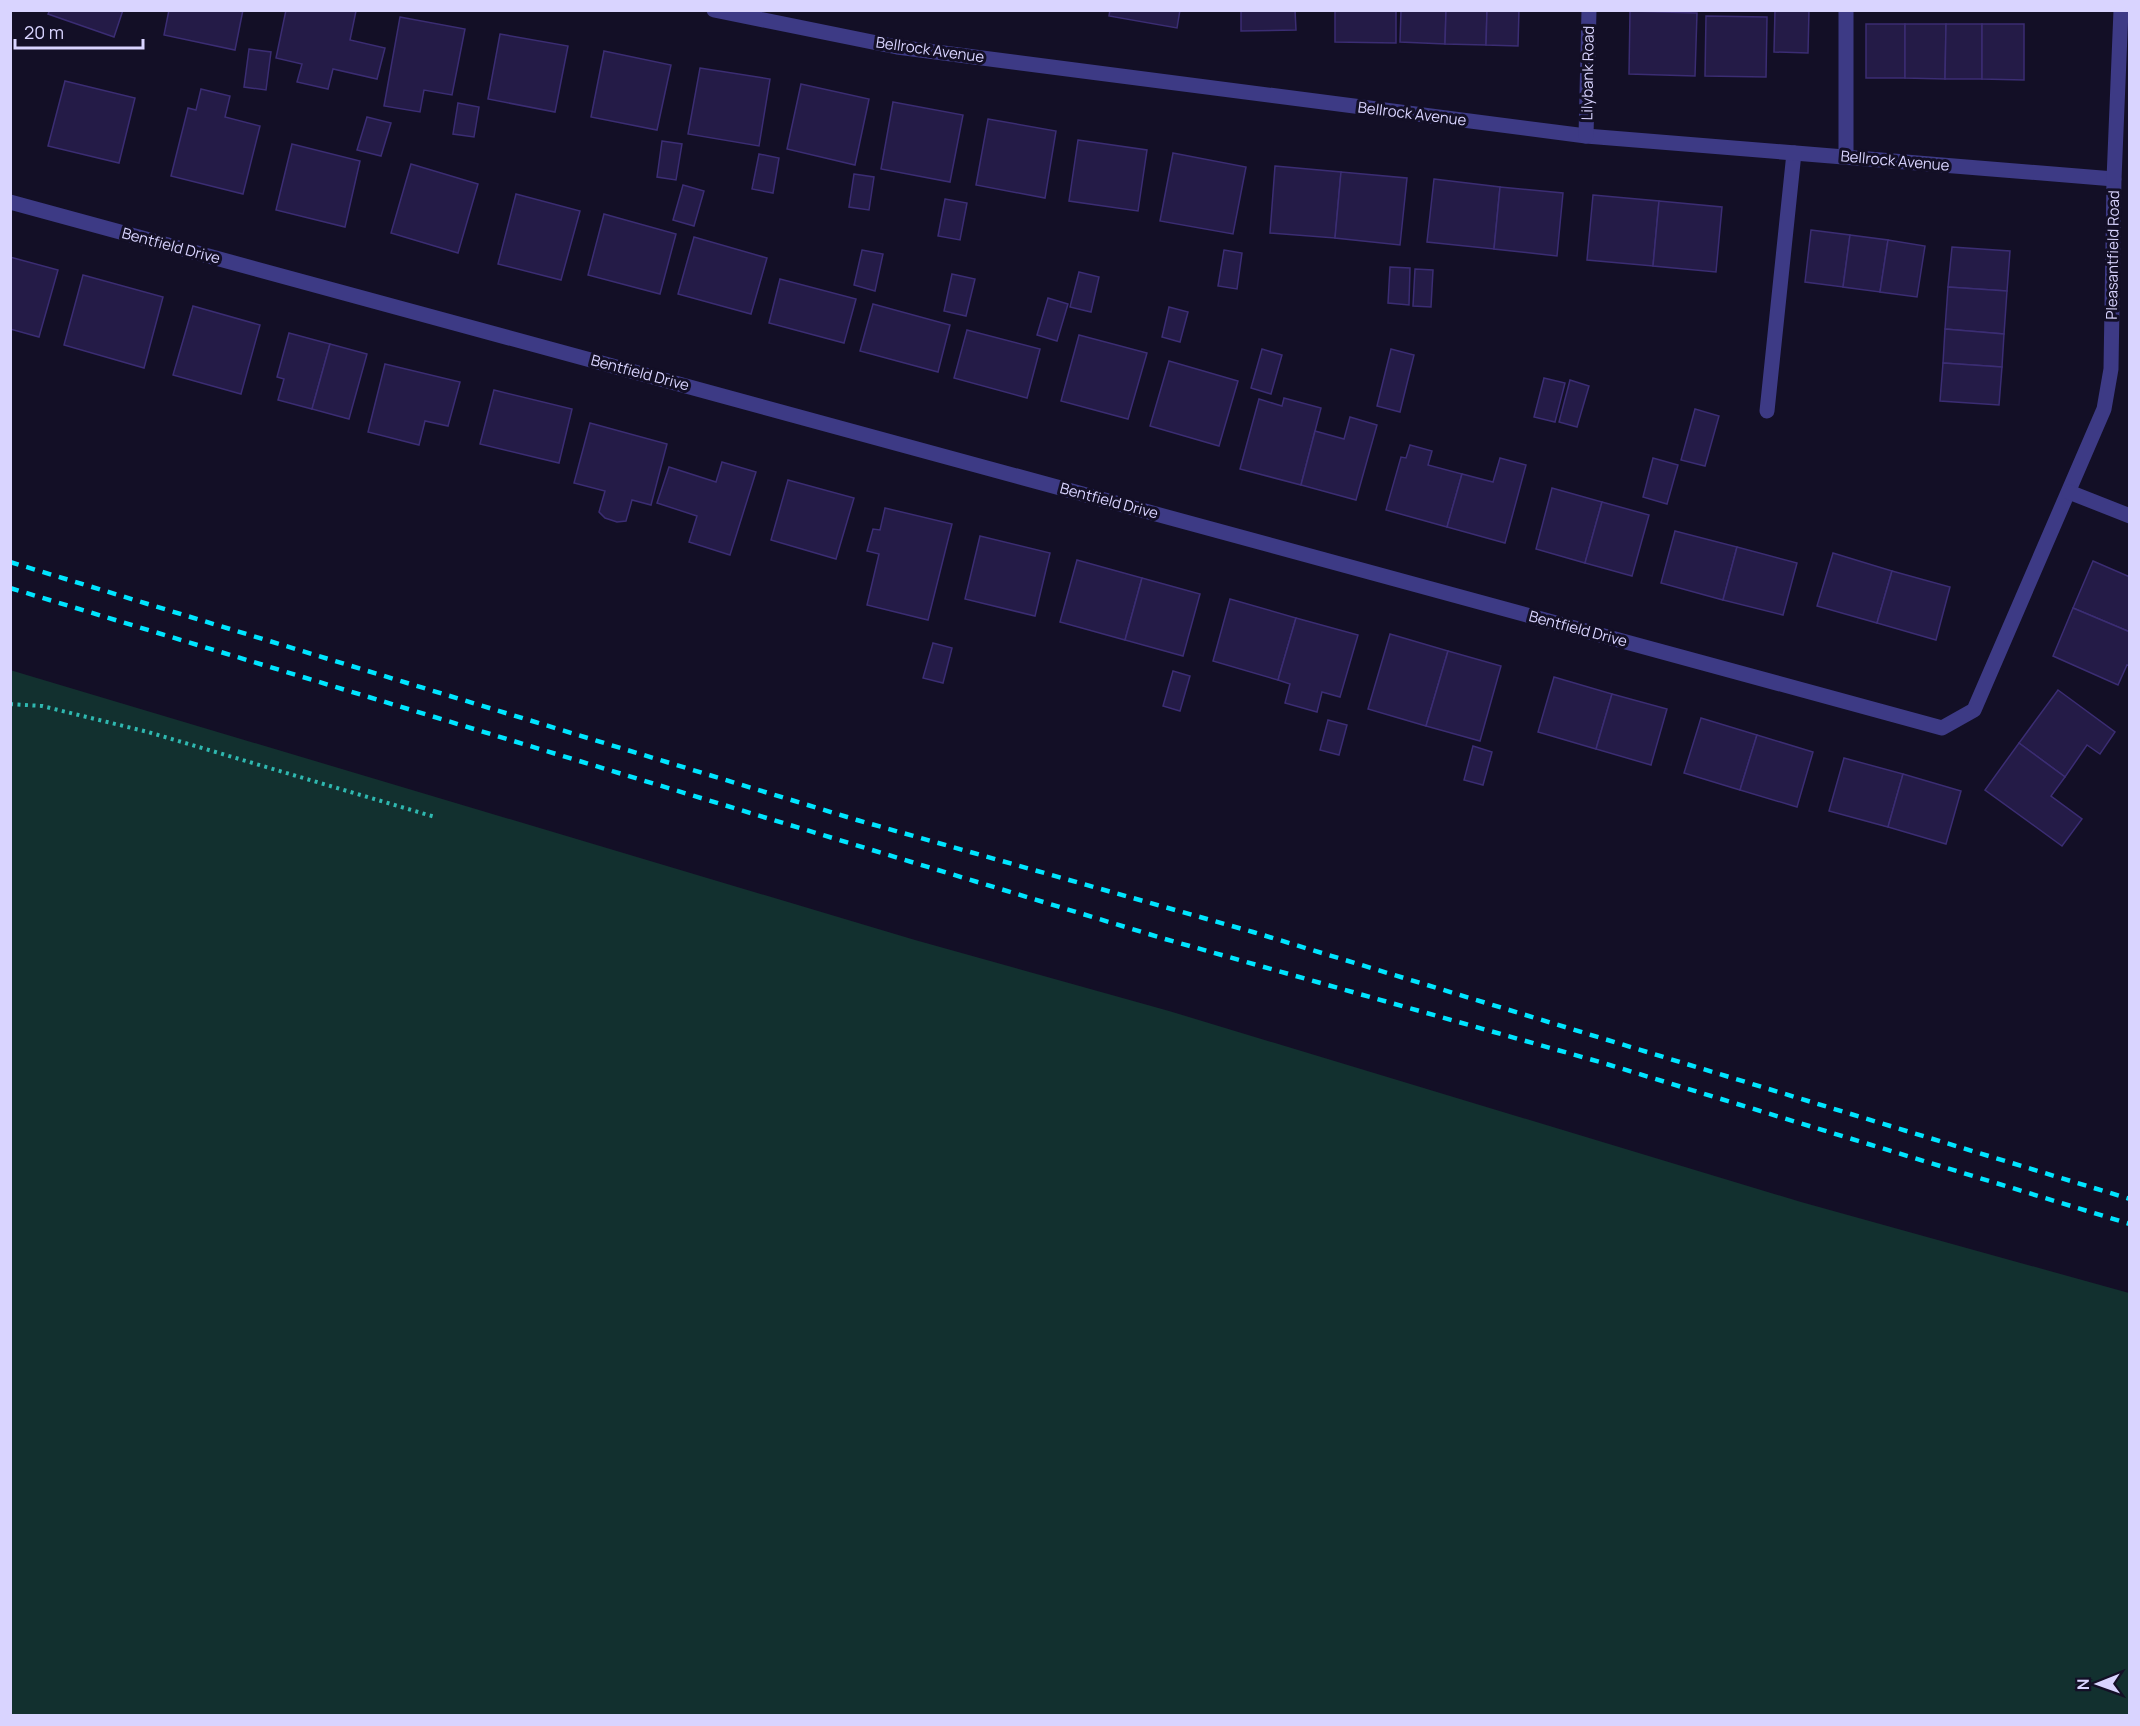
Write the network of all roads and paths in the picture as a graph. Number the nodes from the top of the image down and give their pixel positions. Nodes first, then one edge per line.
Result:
1 (714, 10) edge
2 (1589, 10) edge
3 (1846, 10) edge
4 (2121, 10) edge
5 (1586, 136) junction
6 (1794, 153) junction
7 (1846, 157) junction
8 (2114, 179) junction
9 (10, 202) edge
10 (1767, 411) dead end
11 (2069, 492) junction
12 (2130, 516) edge
13 (10, 704) edge
14 (435, 817) dead end

1 - 5 street, Bellrock Avenue
2 - 5 street, Lilybank Road
3 - 7 street
4 - 8 street, Pleasantfield Road
5 - 6 street, Bellrock Avenue
6 - 7 street, Bellrock Avenue
6 - 10 street
7 - 8 street, Bellrock Avenue
8 - 11 street, Pleasantfield Road
9 - 11 street, Bentfield Drive
11 - 12 street
13 - 14 path

